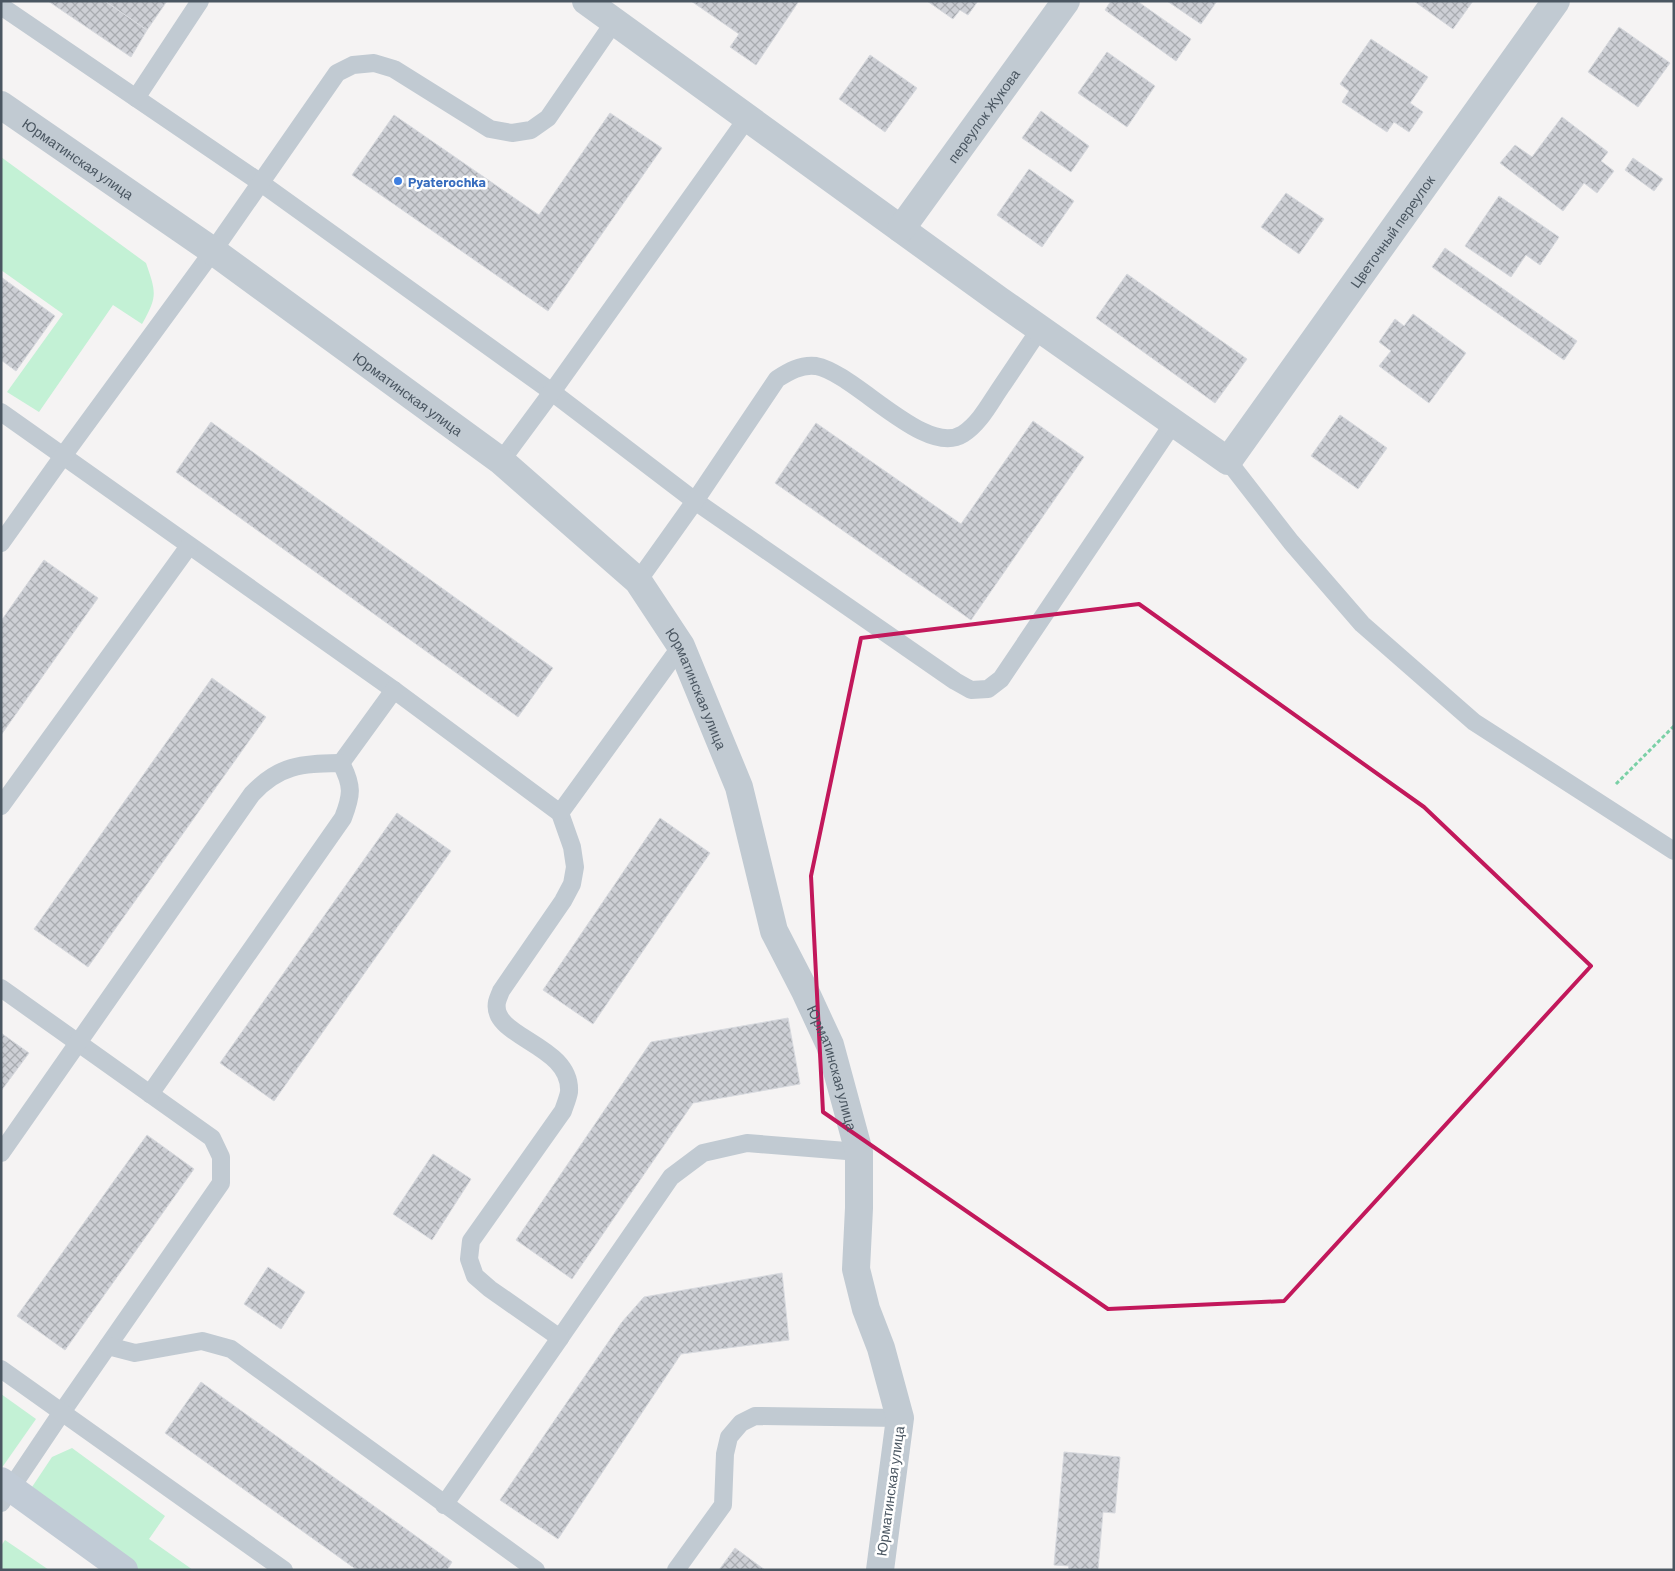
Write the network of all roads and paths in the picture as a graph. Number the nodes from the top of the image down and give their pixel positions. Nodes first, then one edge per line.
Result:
1 (200, 1) edge
2 (586, 1) edge
3 (1066, 1) edge
4 (1556, 1) edge
5 (1, 6) edge
6 (614, 22) junction
7 (136, 98) junction
8 (1, 105) edge
9 (748, 117) junction
10 (261, 183) junction
11 (901, 229) junction
12 (213, 251) junction
13 (1040, 329) junction
14 (552, 392) junction
15 (1, 412) edge
16 (1174, 422) junction
17 (63, 456) junction
18 (501, 461) junction
19 (1228, 461) junction
20 (695, 501) junction
21 (1, 543) edge
22 (189, 546) junction
23 (638, 580) junction
24 (681, 646) junction
25 (394, 690) junction
26 (1674, 726) edge
27 (342, 763) junction
28 (1598, 802) junction
29 (1, 806) edge
30 (560, 813) junction
31 (1674, 851) edge
32 (1, 988) edge
33 (80, 1043) junction
34 (150, 1094) junction
35 (859, 1152) junction
36 (1, 1153) edge
37 (560, 1338) junction
38 (108, 1346) junction
39 (1, 1369) edge
40 (62, 1412) junction
41 (900, 1418) junction
42 (4, 1491) edge
43 (444, 1504) junction
44 (517, 1564) edge
45 (124, 1570) edge
46 (284, 1570) edge
47 (536, 1570) edge
48 (676, 1570) edge
49 (880, 1570) edge

1 - 7 lane
2 - 6 street
3 - 11 street, переулок Жукова
4 - 19 street, Цветочный переулок
5 - 7 lane
6 - 9 street
6 - 10 lane
7 - 10 lane
8 - 12 street, Юрматинская улица
9 - 11 street
9 - 14 lane
10 - 12 lane
10 - 14 lane
11 - 13 street
12 - 17 lane
12 - 18 street, Юрматинская улица
13 - 16 street
13 - 20 lane
14 - 18 lane
14 - 20 lane
15 - 17 lane
16 - 19 street
16 - 20 lane
17 - 21 lane
17 - 22 lane
18 - 23 street, Юрматинская улица
19 - 28 lane
20 - 23 lane
22 - 25 lane
22 - 29 lane
23 - 24 street, Юрматинская улица
24 - 30 lane
24 - 35 street, Юрматинская улица
25 - 27 lane
25 - 30 lane
26 - 28 path
27 - 33 lane
27 - 34 lane
28 - 31 lane
30 - 37 lane
32 - 33 lane
33 - 34 lane
33 - 36 lane
34 - 38 lane
35 - 37 lane
35 - 41 street, Юрматинская улица
37 - 43 lane
38 - 40 lane
38 - 43 lane
39 - 40 lane
40 - 42 lane
40 - 46 lane
41 - 48 lane
41 - 49 street, Юрматинская улица
42 - 45 street
43 - 44 lane
44 - 47 lane

